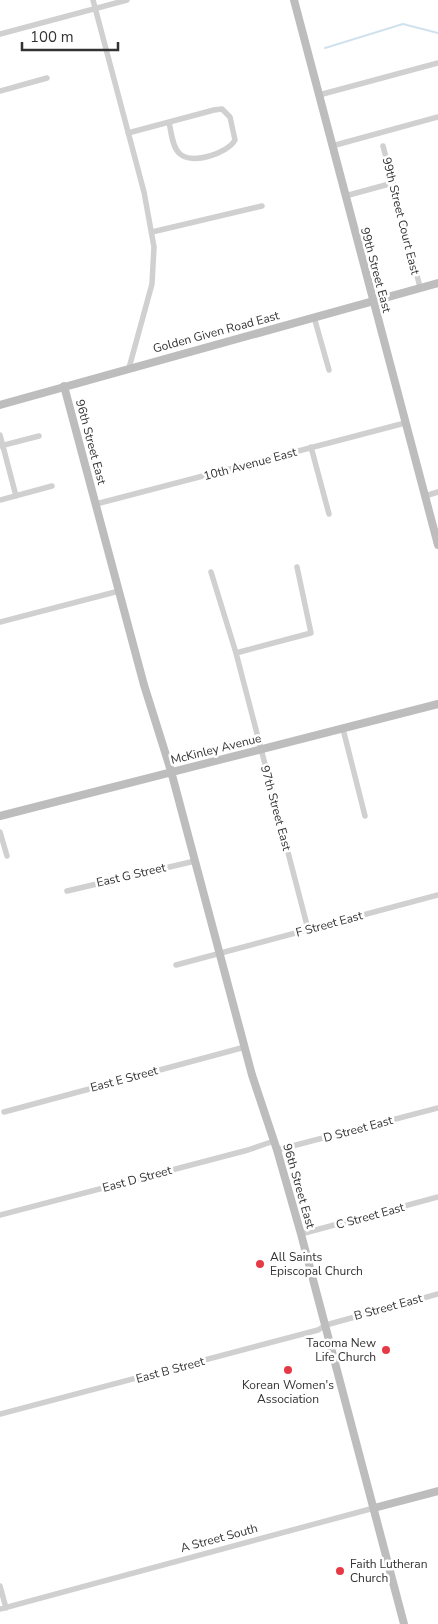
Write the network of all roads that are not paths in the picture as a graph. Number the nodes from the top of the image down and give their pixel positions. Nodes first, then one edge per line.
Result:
1 (93, 0) edge
2 (127, 0) edge
3 (294, 0) edge
4 (95, 8) junction
5 (0, 34) edge
6 (438, 63) edge
7 (47, 78) dead end
8 (0, 91) edge
9 (319, 96) junction
10 (438, 117) edge
11 (169, 122) junction
12 (128, 133) junction
13 (332, 146) junction
14 (383, 146) dead end
15 (393, 183) junction
16 (345, 196) junction
17 (262, 206) dead end
18 (152, 232) junction
19 (438, 283) edge
20 (420, 287) junction
21 (373, 300) junction
22 (314, 317) junction
23 (129, 368) junction
24 (329, 370) dead end
25 (64, 386) junction
26 (0, 405) edge
27 (405, 423) junction
28 (0, 435) edge
29 (39, 436) dead end
30 (1, 446) edge
31 (311, 448) junction
32 (52, 486) dead end
33 (438, 492) edge
34 (16, 496) junction
35 (425, 496) junction
36 (0, 500) edge
37 (96, 504) junction
38 (329, 514) dead end
39 (438, 545) edge
40 (297, 567) dead end
41 (211, 572) dead end
42 (118, 590) junction
43 (0, 622) edge
44 (236, 653) junction
45 (438, 704) edge
46 (343, 729) junction
47 (260, 750) junction
48 (171, 771) junction
49 (0, 816) edge
50 (365, 816) dead end
51 (0, 832) edge
52 (7, 856) dead end
53 (195, 861) junction
54 (67, 891) dead end
55 (438, 895) edge
56 (308, 930) junction
57 (220, 953) junction
58 (176, 964) dead end
59 (244, 1047) junction
60 (438, 1108) edge
61 (4, 1112) dead end
62 (274, 1141) junction
63 (278, 1150) junction
64 (438, 1197) edge
65 (0, 1215) edge
66 (301, 1234) junction
67 (438, 1294) edge
68 (338, 1321) joint
69 (326, 1324) junction
70 (0, 1414) edge
71 (438, 1491) edge
72 (374, 1508) junction
73 (0, 1586) edge
74 (3, 1608) edge
75 (404, 1624) edge

1 - 4 street
2 - 4 street
3 - 9 street, 99th Street East
4 - 5 street
4 - 12 street
6 - 9 street
7 - 8 street
9 - 13 street, 99th Street East
10 - 13 street
11 - 11 street
11 - 12 street
12 - 18 street
13 - 16 street, 99th Street East
14 - 15 street, 99th Street Court East
15 - 16 street
15 - 20 street, 99th Street Court East
16 - 21 street, 99th Street East
17 - 18 street
18 - 23 street
19 - 20 street, Golden Given Road East
20 - 21 street, Golden Given Road East
21 - 22 street, Golden Given Road East
21 - 27 street, 99th Street East
22 - 23 street, Golden Given Road East
22 - 24 street
23 - 25 street, Golden Given Road East
25 - 26 street, Golden Given Road East
25 - 37 street, 96th Street East
27 - 31 street, 10th Avenue East
27 - 35 street, 99th Street East
28 - 30 street
29 - 30 street
30 - 34 street
31 - 37 street, 10th Avenue East
31 - 38 street
32 - 34 street
33 - 35 street
34 - 36 street
35 - 39 street, 99th Street East
37 - 42 street, 96th Street East
40 - 44 street
41 - 44 street, 97th Street East
42 - 43 street
42 - 48 street, 96th Street East
44 - 47 street, 97th Street East
45 - 46 street, McKinley Avenue
46 - 47 street, McKinley Avenue
46 - 50 street
47 - 48 street, McKinley Avenue
47 - 56 street, 97th Street East
48 - 49 street, McKinley Avenue
48 - 53 street, 96th Street East
51 - 52 street
53 - 54 street, East G Street
53 - 57 street, 96th Street East
55 - 56 street, F Street East
56 - 57 street, F Street East
57 - 58 street, F Street East
57 - 59 street, 96th Street East
59 - 61 street, East E Street
59 - 62 street, 96th Street East
60 - 63 street, D Street East
62 - 63 street, 96th Street East
62 - 65 street, East D Street
63 - 66 street, 96th Street East
64 - 66 street, C Street East
66 - 69 street, 96th Street East
67 - 68 street, B Street East
68 - 69 street, East B Street
69 - 70 street, East B Street
69 - 72 street, 96th Street East
71 - 72 street, A Street South
72 - 74 street, A Street South
72 - 75 street, 96th Street East
73 - 74 street

